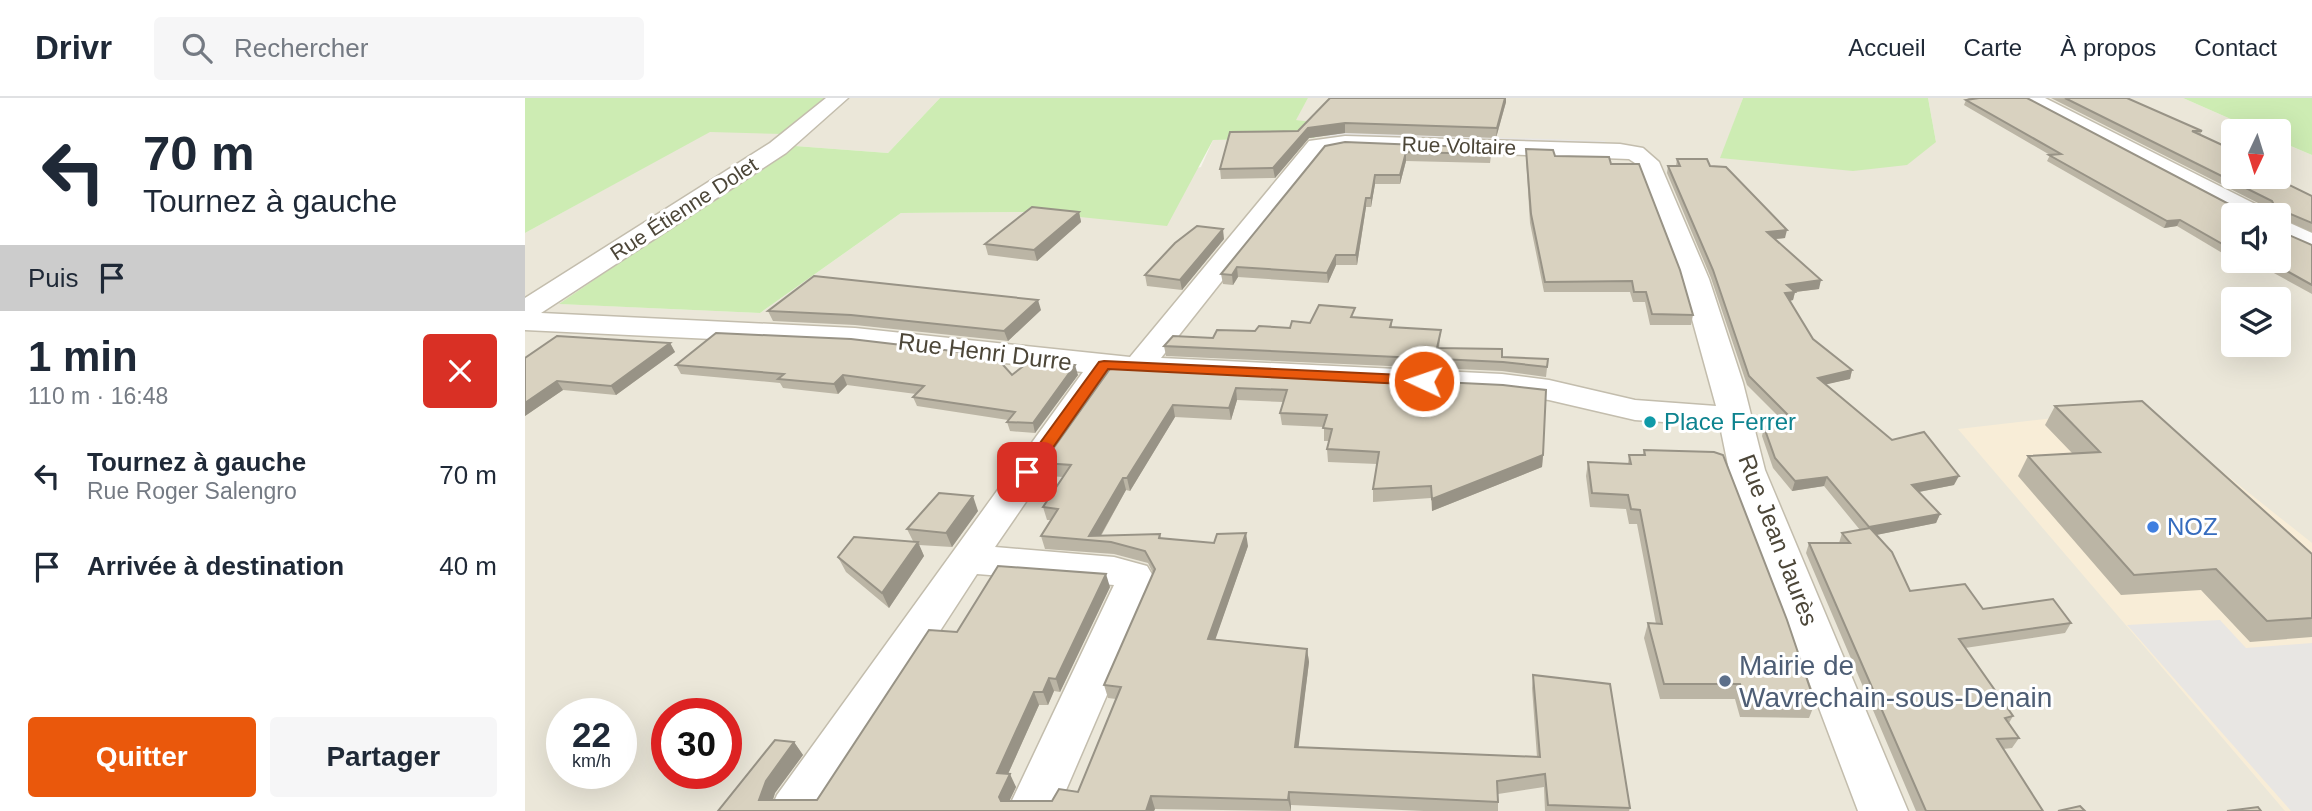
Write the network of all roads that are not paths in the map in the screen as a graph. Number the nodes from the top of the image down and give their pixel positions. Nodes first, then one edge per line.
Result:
1 (838, 98) edge
2 (2030, 98) edge
3 (2235, 203) edge
4 (2291, 232) edge
5 (2312, 243) edge
6 (525, 311) edge
7 (525, 321) edge
8 (1121, 366) junction
9 (1731, 400) junction
10 (966, 559) junction
11 (795, 811) edge
12 (1032, 811) edge
13 (1883, 811) edge

1 - 6 street, Rue Étienne Dolet
2 - 3 street
4 - 5 street
7 - 8 street, Rue Henri Durre
8 - 9 street, Rue Henri Durre
8 - 9 street, Rue Voltaire
8 - 10 street
9 - 13 street, Rue Jean Jaurès
10 - 11 street
10 - 12 street

